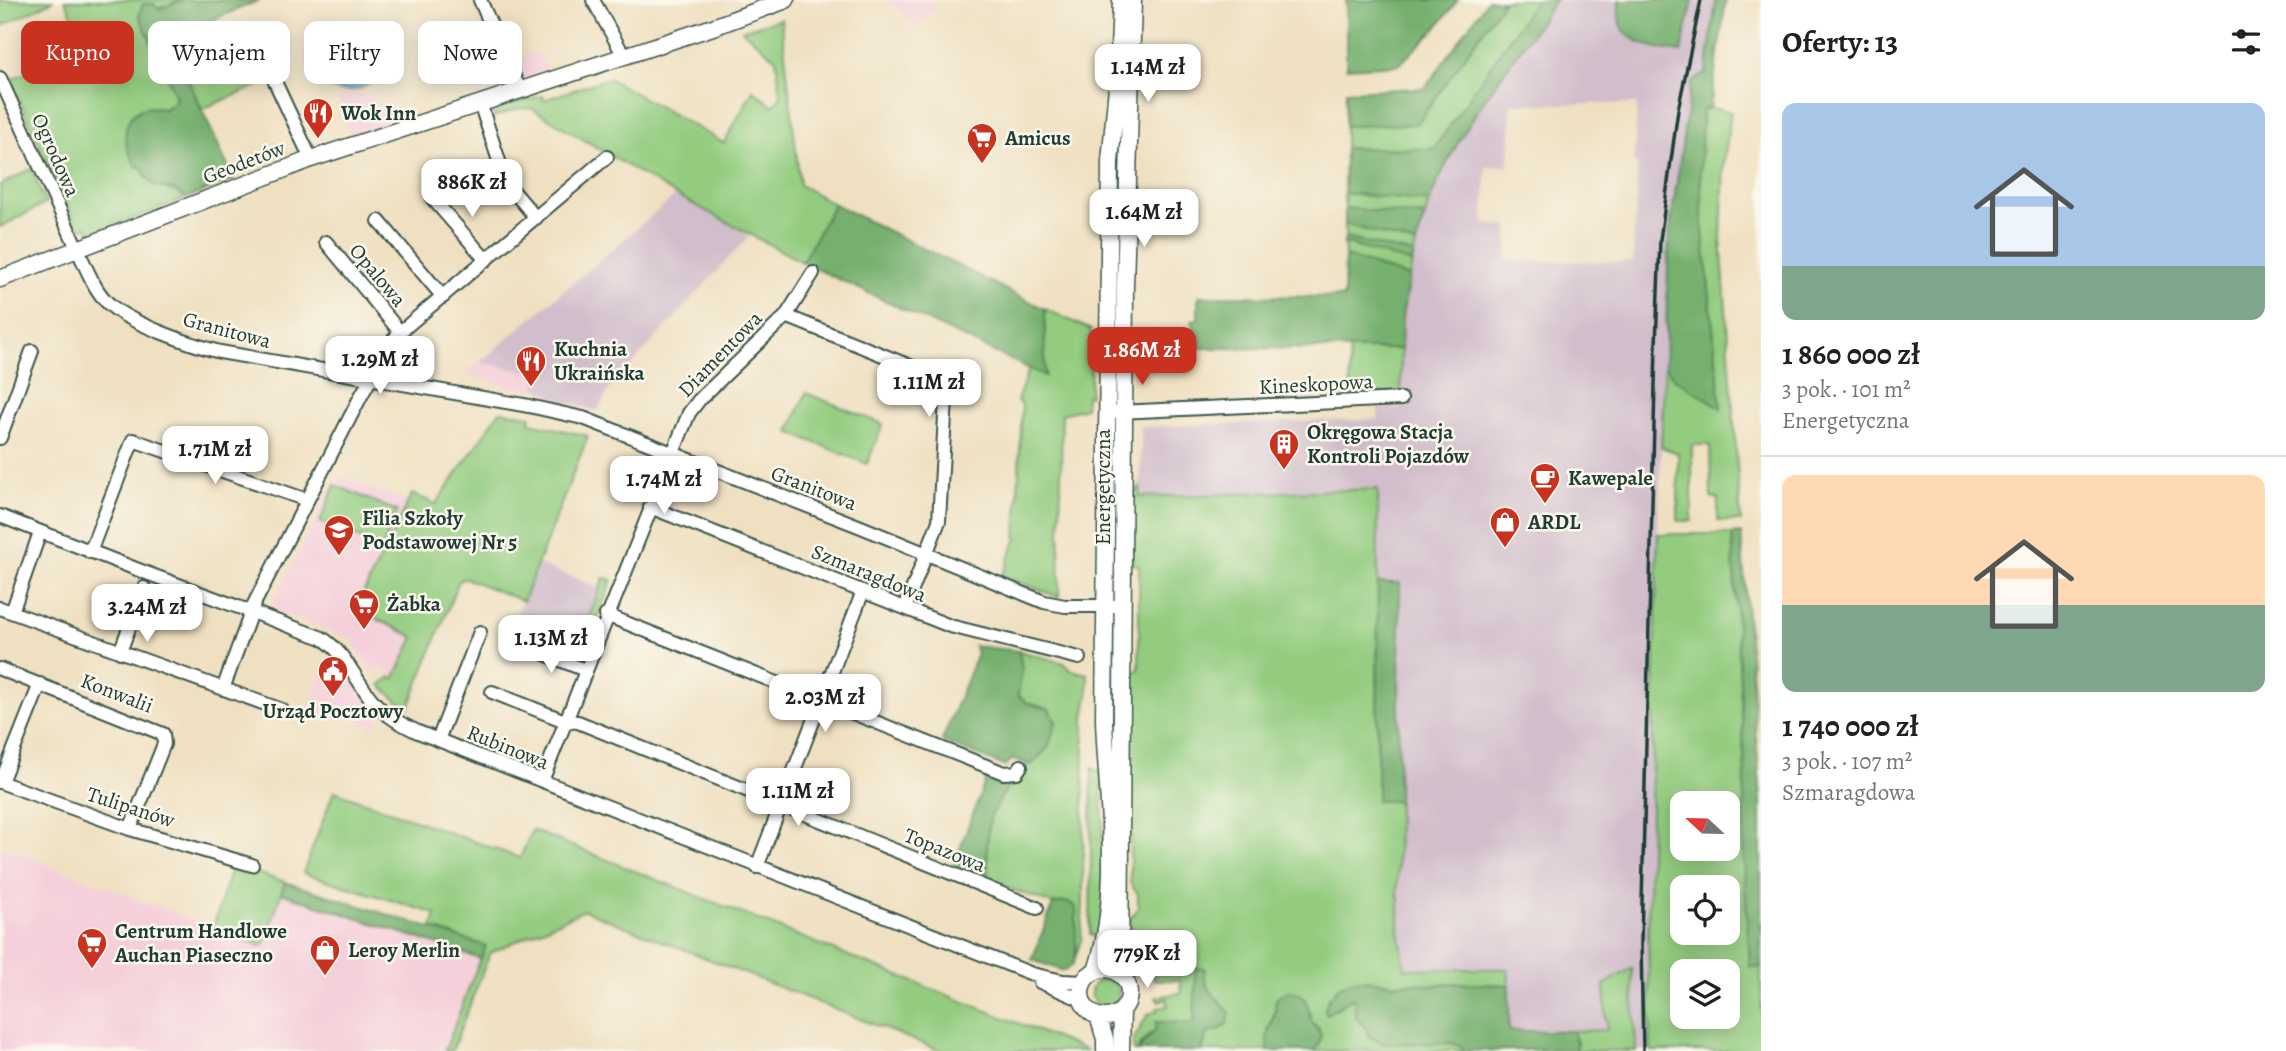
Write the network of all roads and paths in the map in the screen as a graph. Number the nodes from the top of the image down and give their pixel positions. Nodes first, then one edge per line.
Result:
1 (480, 0) edge
2 (593, 0) edge
3 (786, 0) edge
4 (1121, 0) edge
5 (1133, 0) edge
6 (624, 56) junction
7 (0, 78) edge
8 (276, 84) edge
9 (520, 90) junction
10 (480, 103) junction
11 (607, 158) dead end
12 (310, 159) junction
13 (433, 199) dead end
14 (536, 218) junction
15 (379, 221) dead end
16 (326, 242) dead end
17 (76, 248) junction
18 (486, 260) junction
19 (813, 273) dead end
20 (0, 279) edge
21 (443, 297) junction
22 (786, 316) junction
23 (400, 332) junction
24 (32, 351) dead end
25 (372, 378) junction
26 (1401, 400) dead end
27 (1107, 412) junction
28 (1124, 412) junction
29 (0, 438) edge
30 (672, 452) junction
31 (307, 500) junction
32 (650, 507) junction
33 (0, 516) edge
34 (38, 538) dead end
35 (90, 552) junction
36 (926, 554) junction
37 (144, 588) dead end
38 (863, 591) junction
39 (1105, 606) junction
40 (1123, 606) junction
41 (905, 608) junction
42 (6, 610) edge
43 (251, 612) junction
44 (606, 615) junction
45 (480, 632) dead end
46 (530, 648) dead end
47 (120, 652) junction
48 (1079, 658) dead end
49 (0, 669) edge
50 (585, 670) junction
51 (40, 684) junction
52 (223, 689) junction
53 (492, 692) dead end
54 (820, 700) junction
55 (282, 710) dead end
56 (565, 721) junction
57 (438, 740) junction
58 (1021, 766) dead end
59 (542, 781) junction
60 (0, 782) edge
61 (781, 804) junction
62 (130, 829) junction
63 (252, 865) dead end
64 (757, 867) junction
65 (1037, 908) dead end
66 (1032, 974) junction
67 (1121, 975) junction
68 (1090, 976) junction
69 (1083, 1000) junction
70 (1122, 1010) junction
71 (1098, 1016) junction
72 (1105, 1051) edge
73 (1121, 1051) edge

1 - 9 street
2 - 6 street
3 - 6 street, Geodetów
4 - 27 street, Energetyczna
5 - 28 street, Energetyczna
6 - 9 street, Geodetów
7 - 17 street, Ogrodowa
8 - 12 street
9 - 10 street, Geodetów
10 - 12 street, Geodetów
10 - 14 street
11 - 14 street
12 - 17 street, Geodetów
13 - 18 street
14 - 18 street
15 - 21 street
16 - 23 street, Opalowa
17 - 20 street, Geodetów
17 - 25 street, Granitowa
18 - 21 street
19 - 22 street, Diamentowa
21 - 23 street
22 - 30 street, Diamentowa
22 - 36 street
23 - 25 street
24 - 29 street
25 - 30 street, Granitowa
25 - 31 street
26 - 28 street, Kineskopowa
27 - 28 street, Kineskopowa
27 - 39 street, Energetyczna
28 - 40 street, Energetyczna
30 - 32 street, Diamentowa
30 - 36 street, Granitowa
31 - 35 street
31 - 43 street
32 - 38 street, Szmaragdowa
32 - 44 street, Diamentowa
33 - 35 street, Rubinowa
34 - 42 street
35 - 43 street, Rubinowa
36 - 39 street, Granitowa
36 - 41 street
37 - 47 street
38 - 41 street, Szmaragdowa
38 - 54 street
39 - 40 street, Granitowa
39 - 68 street, Energetyczna
40 - 67 street, Energetyczna
41 - 48 street, Szmaragdowa
42 - 47 street
43 - 52 street
43 - 57 street, Rubinowa
44 - 50 street, Diamentowa
44 - 54 street
45 - 57 street
46 - 50 street
47 - 52 street
49 - 51 street, Konwalii
50 - 56 street, Diamentowa
51 - 60 street
51 - 62 street, Konwalii
52 - 55 street
53 - 56 street, Topazowa
54 - 58 street
54 - 61 street
56 - 59 street, Diamentowa
56 - 61 street, Topazowa
57 - 59 street, Rubinowa
59 - 64 street, Rubinowa
60 - 62 street, Tulipanów
61 - 64 street
61 - 65 street, Topazowa
62 - 63 street, Tulipanów
64 - 66 street, Rubinowa
66 - 68 street, Rubinowa
66 - 69 street, Rubinowa
67 - 68 street
67 - 70 street, Energetyczna
68 - 69 street, Energetyczna
69 - 71 street
70 - 71 street
70 - 73 street, Energetyczna
71 - 72 street

